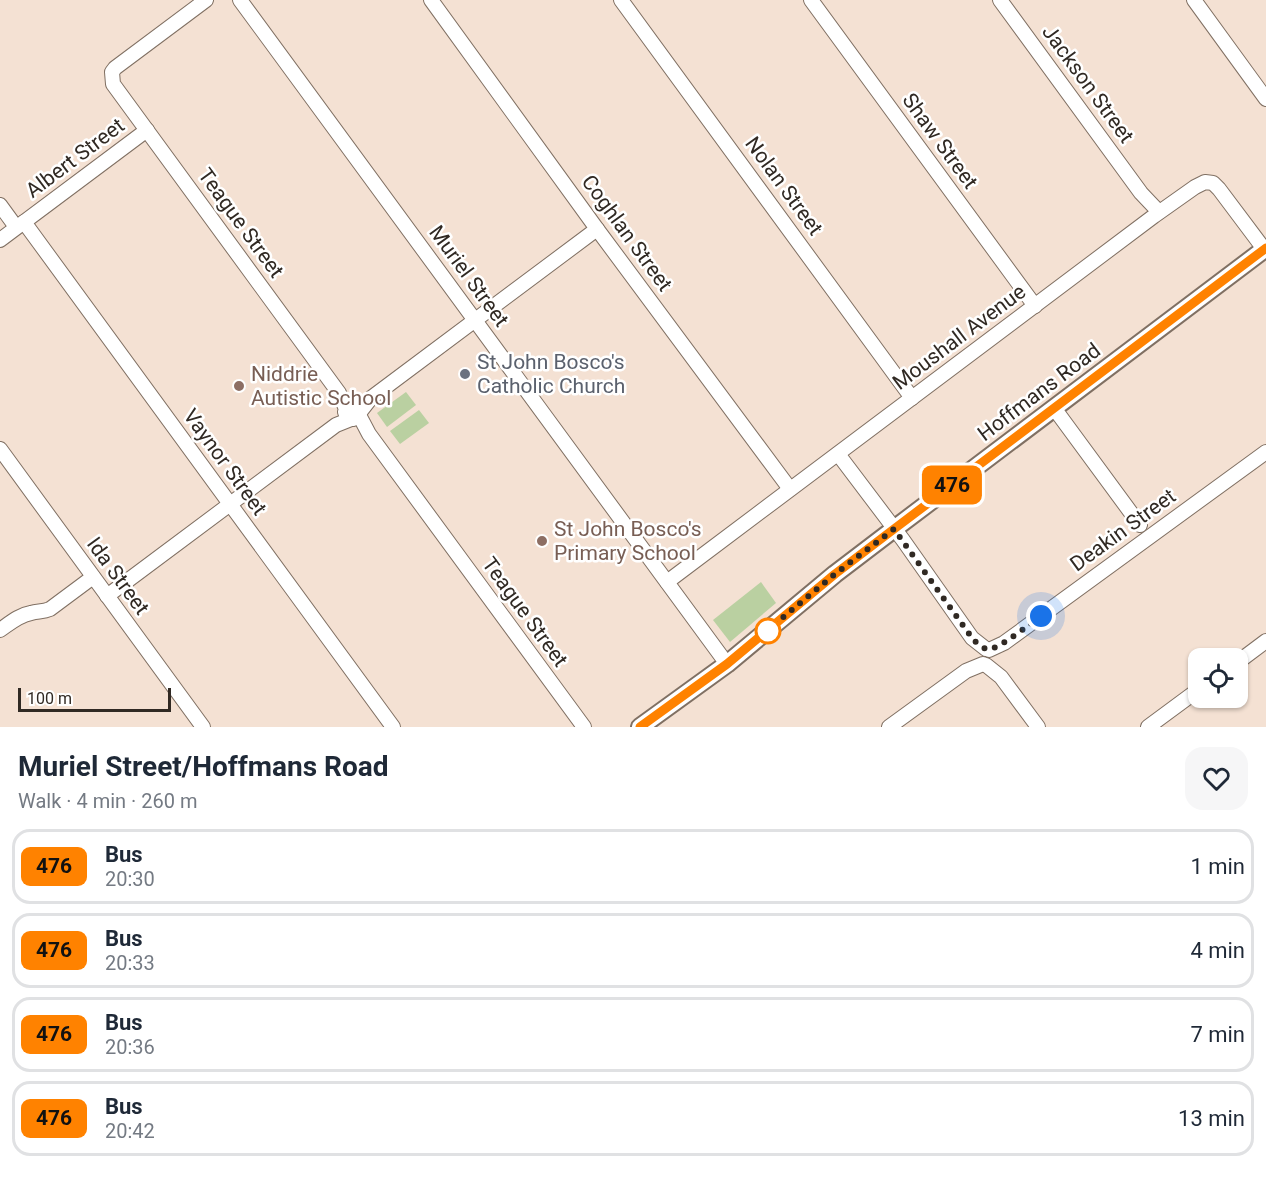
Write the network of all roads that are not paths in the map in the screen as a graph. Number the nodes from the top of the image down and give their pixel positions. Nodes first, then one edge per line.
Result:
1 (206, 0) edge
2 (240, 0) edge
3 (431, 0) edge
4 (621, 0) edge
5 (811, 0) edge
6 (1000, 0) edge
7 (1194, 0) edge
8 (1266, 99) edge
9 (147, 130) junction
10 (0, 205) edge
11 (1157, 214) junction
12 (20, 225) junction
13 (597, 229) junction
14 (0, 240) edge
15 (1265, 248) edge
16 (1035, 306) junction
17 (476, 320) junction
18 (912, 398) junction
19 (1054, 408) junction
20 (353, 412) junction
21 (0, 449) edge
22 (1266, 452) edge
23 (838, 454) junction
24 (790, 489) junction
25 (230, 504) junction
26 (1140, 525) dead end
27 (894, 529) junction
28 (93, 578) junction
29 (667, 582) junction
30 (107, 596) junction
31 (0, 630) edge
32 (1266, 641) edge
33 (1248, 654) edge
34 (986, 657) junction
35 (727, 664) junction
36 (1188, 697) edge
37 (203, 727) edge
38 (393, 727) edge
39 (584, 727) edge
40 (640, 727) edge
41 (889, 727) edge
42 (1038, 727) edge
43 (1148, 727) edge

1 - 9 street, Teague Street
2 - 17 street, Muriel Street
3 - 13 street, Coghlan Street
4 - 18 street, Nolan Street
5 - 16 street, Shaw Street
6 - 11 street, Jackson Street
7 - 8 street
9 - 12 street, Albert Street
9 - 20 street, Teague Street
10 - 12 street, Vaynor Street
11 - 15 street, Moushall Avenue
11 - 16 street, Moushall Avenue
12 - 14 street, Albert Street
12 - 25 street, Vaynor Street
13 - 17 street
13 - 24 street, Coghlan Street
15 - 19 main road, Hoffmans Road
16 - 18 street, Moushall Avenue
17 - 20 street
17 - 29 street, Muriel Street
18 - 23 street, Moushall Avenue
19 - 26 street
19 - 27 main road, Hoffmans Road
20 - 25 street
20 - 39 street, Teague Street
21 - 28 street, Ida Street
22 - 34 street, Deakin Street
23 - 24 street, Moushall Avenue
23 - 27 street
24 - 29 street, Moushall Avenue
25 - 30 street
25 - 38 street, Vaynor Street
27 - 34 street
27 - 35 main road, Hoffmans Road
28 - 30 street, Ida Street
28 - 31 street
29 - 35 street, Muriel Street
30 - 37 street, Ida Street
32 - 33 street
34 - 41 street, Deakin Street
34 - 42 street
35 - 40 main road, Hoffmans Road
36 - 43 street

